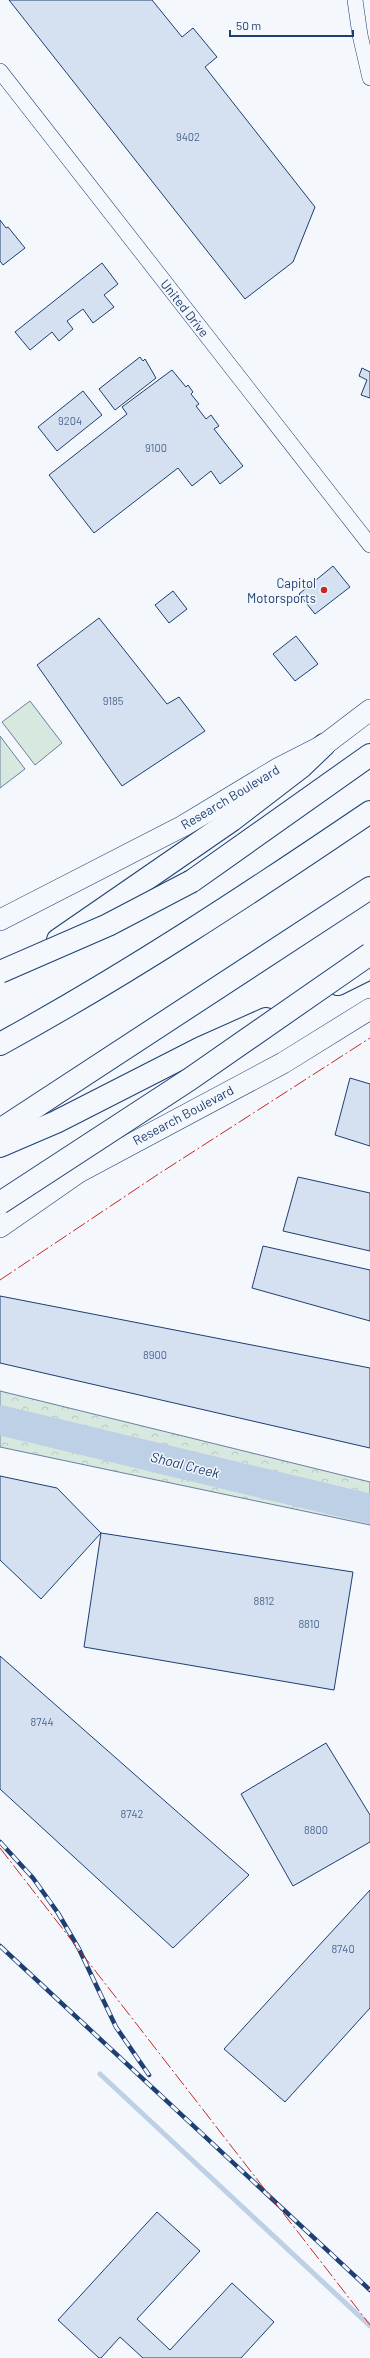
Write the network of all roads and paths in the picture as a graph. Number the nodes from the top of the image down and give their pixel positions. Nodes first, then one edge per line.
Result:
1 (355, 0) edge
2 (0, 71) edge
3 (370, 78) edge
4 (370, 545) edge
5 (370, 710) edge
6 (324, 745) junction
7 (370, 755) edge
8 (370, 774) edge
9 (370, 812) edge
10 (192, 881) junction
11 (370, 888) edge
12 (0, 920) edge
13 (370, 954) edge
14 (370, 968) edge
15 (0, 972) edge
16 (0, 978) edge
17 (370, 1010) edge
18 (0, 1044) edge
19 (0, 1130) edge
20 (0, 1146) edge
21 (0, 1203) edge
22 (0, 1227) edge

1 - 3 street
2 - 4 street, United Drive
5 - 6 main road, Research Boulevard
6 - 12 main road, Research Boulevard
6 - 16 highway
7 - 10 highway
8 - 10 highway
9 - 18 highway
10 - 15 highway, bridge
11 - 19 highway
13 - 21 highway, bridge
14 - 20 highway
17 - 22 main road, Research Boulevard

